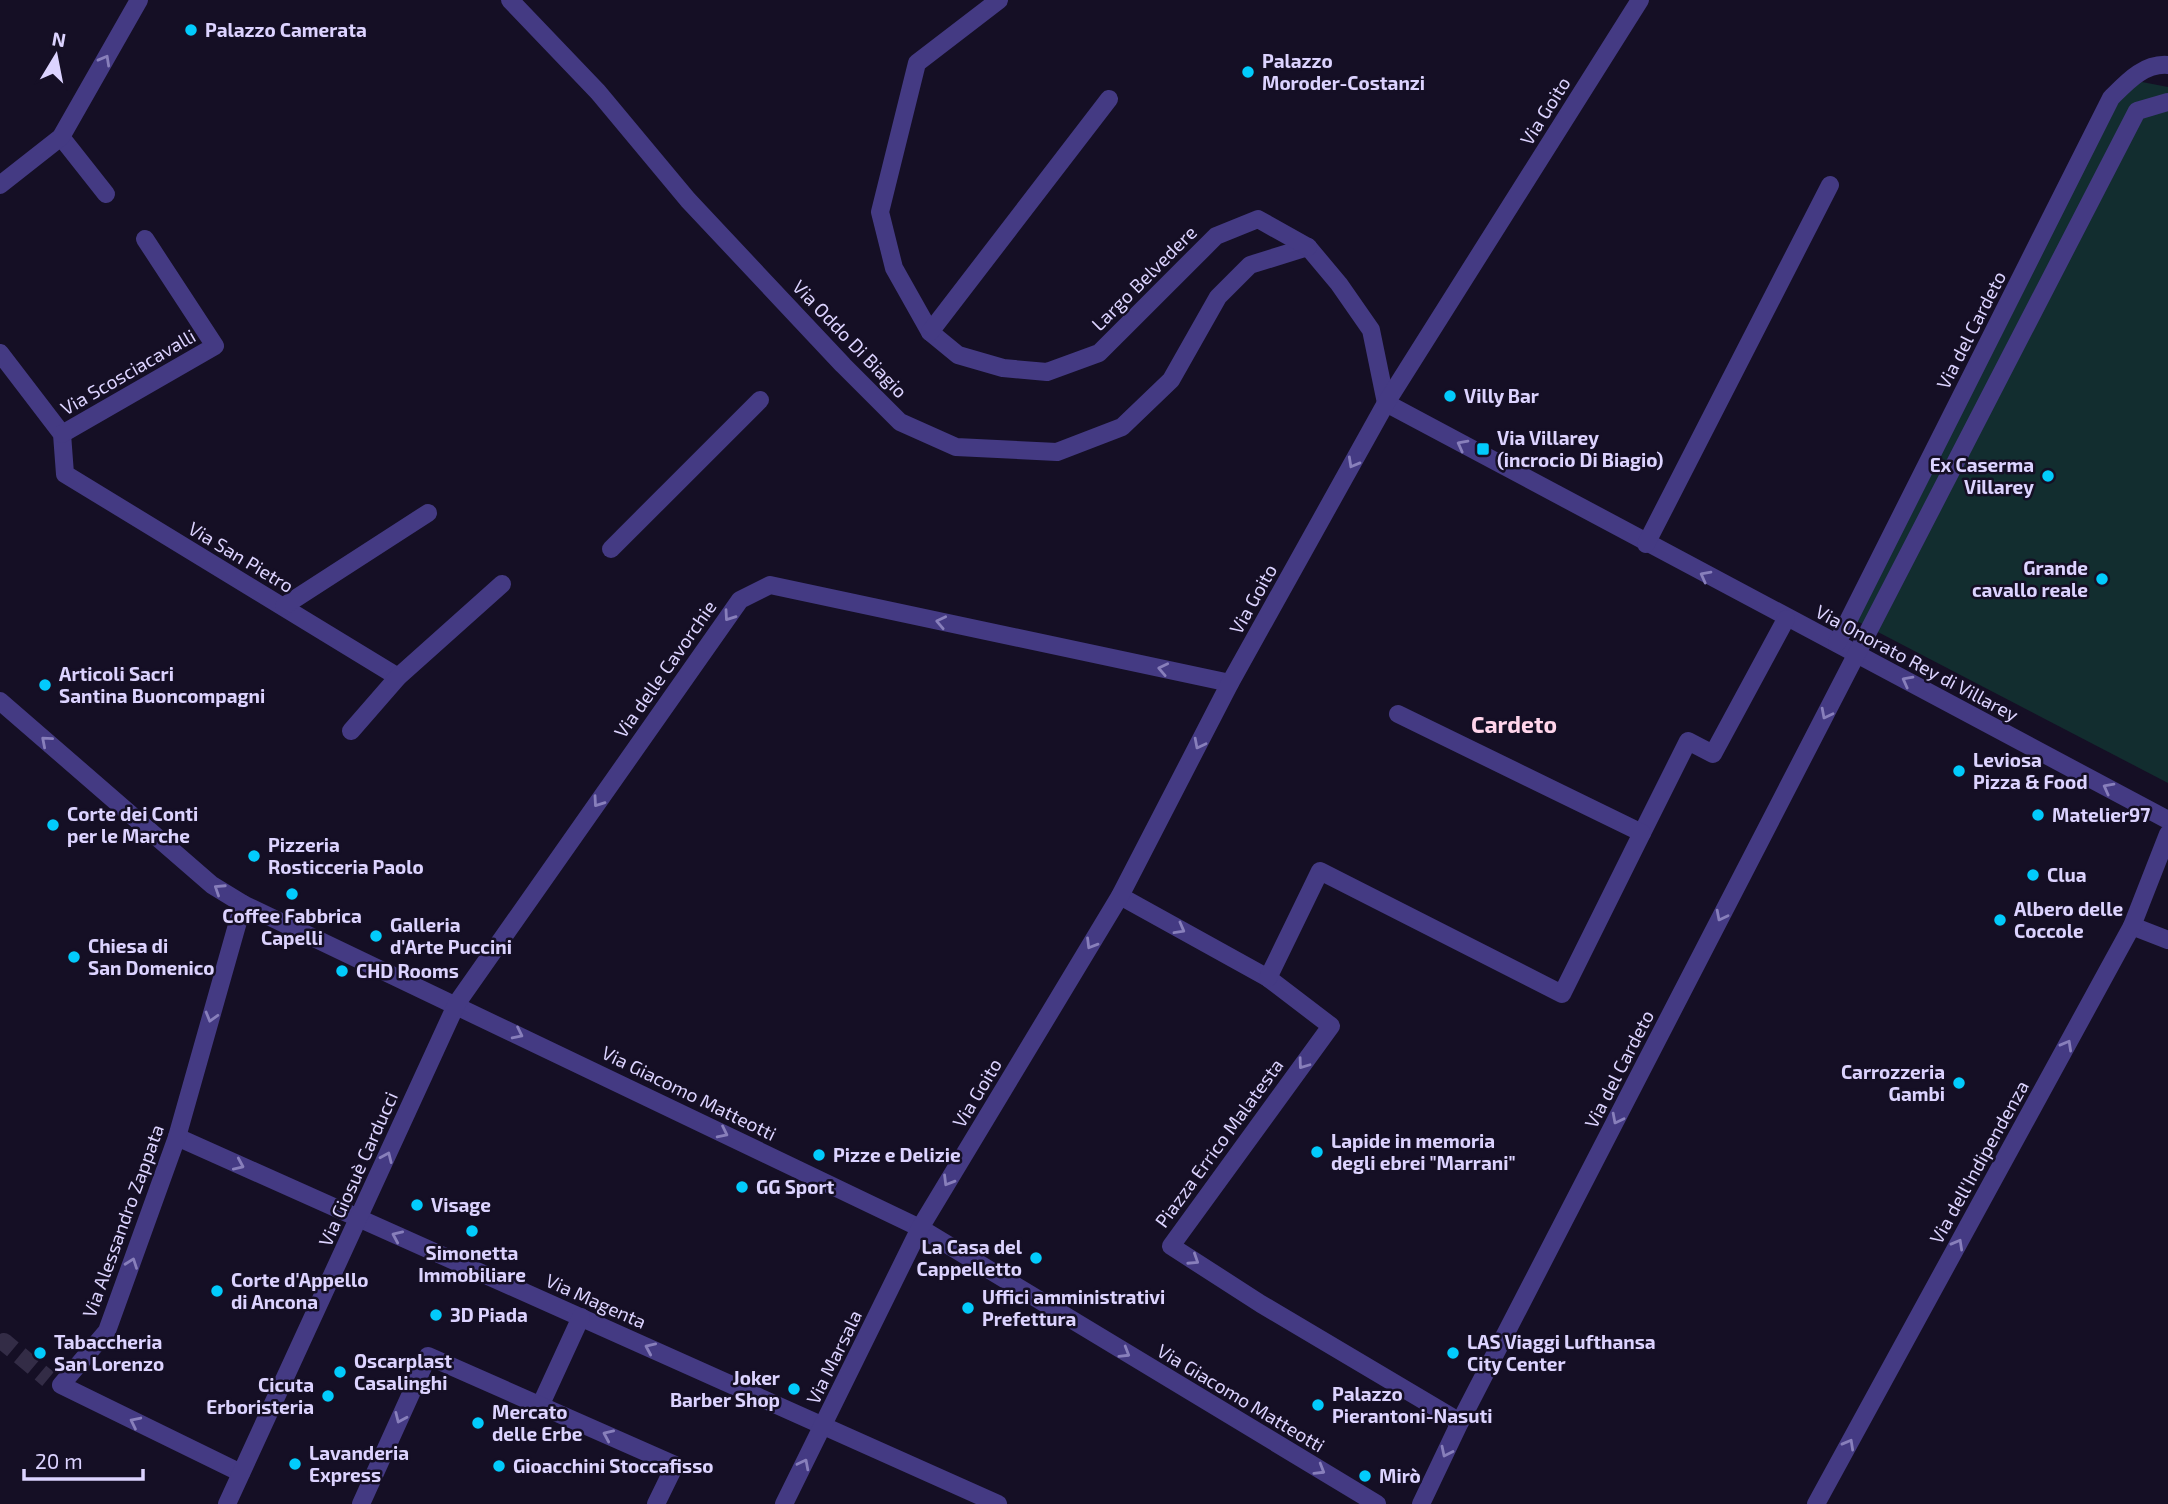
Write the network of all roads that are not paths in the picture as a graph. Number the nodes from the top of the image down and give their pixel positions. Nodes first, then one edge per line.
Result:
1 (139, 0) edge
2 (510, 0) edge
3 (999, 0) edge
4 (1640, 0) edge
5 (2168, 65) edge
6 (1109, 99) dead end
7 (2168, 102) edge
8 (61, 137) junction
9 (0, 185) edge
10 (1830, 185) dead end
11 (106, 194) dead end
12 (145, 239) dead end
13 (1308, 247) junction
14 (930, 332) junction
15 (0, 353) edge
16 (761, 400) dead end
17 (1386, 403) junction
18 (62, 434) junction
19 (428, 513) dead end
20 (1646, 544) junction
21 (611, 549) dead end
22 (502, 584) dead end
23 (284, 606) junction
24 (1786, 619) junction
25 (1837, 643) junction
26 (1857, 653) junction
27 (398, 677) junction
28 (1230, 683) junction
29 (0, 701) edge
30 (1398, 714) dead end
31 (352, 731) dead end
32 (2168, 820) edge
33 (1642, 833) junction
34 (2168, 834) edge
35 (1120, 895) junction
36 (243, 904) junction
37 (2132, 926) junction
38 (2168, 940) edge
39 (1268, 978) junction
40 (457, 1003) junction
41 (177, 1137) junction
42 (359, 1219) junction
43 (920, 1228) junction
44 (581, 1317) junction
45 (541, 1404) junction
46 (1460, 1422) junction
47 (825, 1424) junction
48 (241, 1473) junction
49 (227, 1504) edge
50 (360, 1504) edge
51 (656, 1504) edge
52 (784, 1504) edge
53 (998, 1504) edge
54 (1377, 1504) edge
55 (1421, 1504) edge
56 (1816, 1504) edge

8 -> 1 street
2 - 13 street, Via Oddo Di Biagio
3 - 14 street, Largo Belvedere
4 - 17 street, Via Goito
5 - 25 street, Via del Cardeto
6 - 14 street
7 - 26 street, Via del Cardeto
8 - 9 street
8 - 11 street
10 - 20 street
12 - 18 street, Via Scosciacavalli
13 - 14 street, Largo Belvedere
13 - 17 street
15 - 18 street
16 - 21 street
20 -> 17 street, Via Onorato Rey di Villarey
17 -> 28 street, Via Goito
18 - 23 street, Via San Pietro
19 - 23 street
24 -> 20 street, Via Onorato Rey di Villarey
22 - 27 street
23 - 27 street, Via San Pietro
24 - 25 street, Via Onorato Rey di Villarey
24 - 33 street
25 - 26 street, Via Onorato Rey di Villarey
32 -> 26 street, Via Onorato Rey di Villarey
26 -> 46 street, Via del Cardeto
27 - 31 street
28 -> 35 street, Via Goito
28 -> 40 street, Via delle Cavorchie
36 -> 29 street, Via Giacomo Matteotti
30 - 33 street
33 - 39 street
34 - 37 street, Via dell'Indipendenza
35 -> 39 street, Piazza Errico Malatesta
35 -> 43 street, Via Goito
36 - 40 street, Via Giacomo Matteotti
36 -> 41 street, Via Alessandro Zappata
37 - 38 street
56 -> 37 street, Via dell'Indipendenza
39 -> 46 street, Piazza Errico Malatesta
42 -> 40 street, Via Giosuè Carducci
40 -> 43 street, Via Giacomo Matteotti
41 -> 42 street, Via Magenta
48 -> 41 street, Via Alessandro Zappata
44 -> 42 street, Via Magenta
42 - 48 street, Via Giosuè Carducci
43 - 47 street, Via Marsala
43 -> 54 street, Via Giacomo Matteotti
44 - 45 street
47 -> 44 street, Via Magenta
45 -> 50 street
51 -> 45 street
46 -> 55 street, Via del Cardeto
52 -> 47 street, Via Marsala
47 - 53 street, Via Magenta
48 - 49 street, Via Giosuè Carducci

